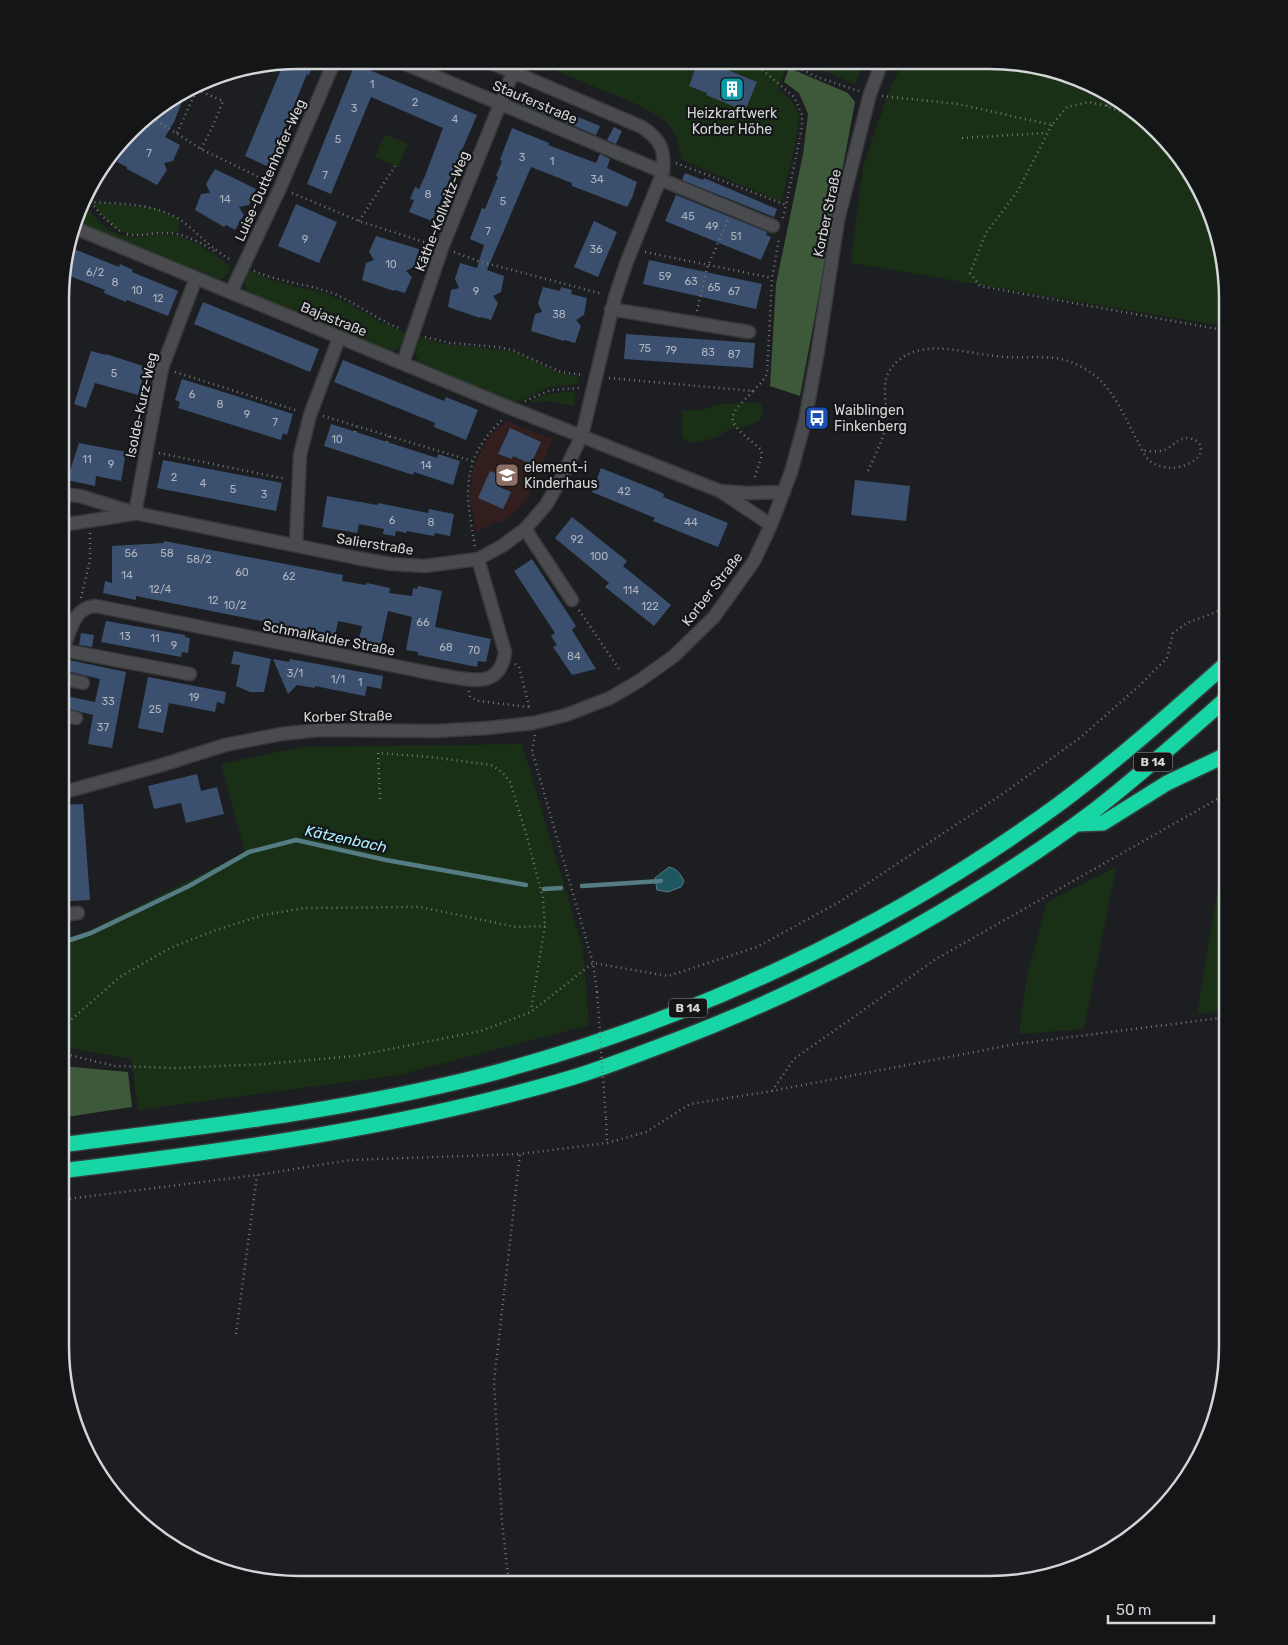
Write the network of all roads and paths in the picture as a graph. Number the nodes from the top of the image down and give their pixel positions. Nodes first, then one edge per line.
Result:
1 (331, 69) edge
2 (417, 69) edge
3 (506, 69) edge
4 (761, 69) edge
5 (800, 69) edge
6 (879, 69) edge
7 (513, 72) junction
8 (201, 90) edge
9 (195, 94) edge
10 (870, 94) junction
11 (1108, 102) edge
12 (501, 104) junction
13 (1106, 106) junction
14 (1127, 115) edge
15 (155, 119) edge
16 (1052, 125) junction
17 (177, 133) junction
18 (1047, 133) junction
19 (962, 138) dead end
20 (202, 149) junction
21 (395, 166) dead end
22 (662, 170) junction
23 (280, 188) junction
24 (91, 202) joint
25 (786, 205) junction
26 (732, 209) junction
27 (359, 221) junction
28 (778, 228) junction
29 (80, 230) edge
30 (442, 248) junction
31 (645, 252) dead end
32 (221, 255) junction
33 (709, 265) junction
34 (242, 266) junction
35 (196, 278) junction
36 (772, 278) junction
37 (231, 292) junction
38 (613, 303) junction
39 (696, 313) dead end
40 (1219, 329) edge
41 (749, 332) dead end
42 (414, 334) junction
43 (339, 338) junction
44 (404, 363) junction
45 (162, 368) junction
46 (596, 377) junction
47 (581, 388) dead end
48 (753, 391) junction
49 (513, 409) junction
50 (310, 413) junction
51 (357, 426) junction
52 (355, 432) dead end
53 (389, 436) junction
54 (582, 436) junction
55 (387, 442) dead end
56 (1142, 450) junction
57 (163, 453) dead end
58 (472, 461) junction
59 (868, 471) dead end
60 (299, 481) junction
61 (752, 483) dead end
62 (720, 491) junction
63 (784, 492) junction
64 (69, 495) edge
65 (135, 513) junction
66 (89, 520) junction
67 (69, 524) edge
68 (771, 525) junction
69 (525, 529) junction
70 (475, 543) dead end
71 (296, 545) junction
72 (478, 559) junction
73 (572, 600) joint
74 (82, 609) junction
75 (1219, 610) edge
76 (69, 634) edge
77 (69, 653) edge
78 (519, 667) dead end
79 (1219, 670) edge
80 (621, 672) dead end
81 (190, 674) dead end
82 (69, 680) edge
83 (469, 680) junction
84 (82, 683) dead end
85 (1219, 705) edge
86 (69, 717) edge
87 (76, 718) dead end
88 (533, 723) junction
89 (1219, 758) edge
90 (69, 792) edge
91 (1219, 798) edge
92 (380, 799) dead end
93 (1076, 824) junction
94 (78, 913) dead end
95 (69, 914) edge
96 (545, 926) junction
97 (593, 963) junction
98 (531, 1012) junction
99 (1219, 1018) edge
100 (69, 1022) edge
101 (69, 1055) edge
102 (772, 1091) junction
103 (608, 1143) junction
104 (69, 1144) edge
105 (520, 1154) junction
106 (69, 1169) edge
107 (257, 1175) junction
108 (69, 1199) edge
109 (236, 1334) dead end
110 (508, 1576) edge

1 - 23 street, Luise-Duttenhofer-Weg
2 - 12 street, Stauferstraße
3 - 7 street, Stauferstraße
4 - 25 path
5 - 10 path
6 - 10 street, Korber Straße
7 - 12 street, Käthe-Kollwitz-Weg
7 - 22 street, Stauferstraße
8 - 20 path
9 - 17 path
10 - 16 path
10 - 63 street, Korber Straße
11 - 13 path
12 - 22 street, Stauferstraße
12 - 30 street, Käthe-Kollwitz-Weg
13 - 14 path
13 - 16 path
15 - 17 path
16 - 18 path
17 - 20 path
18 - 19 path
18 - 40 path
20 - 23 path
21 - 27 path
22 - 25 path
22 - 26 street, Stauferstraße
22 - 38 street
23 - 27 path
23 - 34 street, Luise-Duttenhofer-Weg
24 - 32 path
24 - 32 path
25 - 28 path
26 - 28 street, Stauferstraße
26 - 33 path
27 - 30 path
28 - 36 path
29 - 35 street, Bajastraße
30 - 38 path
30 - 42 street, Käthe-Kollwitz-Weg
31 - 33 path
32 - 34 path
33 - 36 path
33 - 39 path
34 - 37 street, Luise-Duttenhofer-Weg
34 - 42 path
35 - 37 street, Bajastraße
35 - 45 street, Isolde-Kurz-Weg
36 - 48 path
37 - 43 street, Bajastraße
38 - 41 street
38 - 46 street
42 - 44 street, Käthe-Kollwitz-Weg
42 - 46 path
43 - 44 street, Bajastraße
43 - 50 street
44 - 49 street, Bajastraße
45 - 50 path
45 - 65 street, Isolde-Kurz-Weg
46 - 48 path
46 - 54 street
47 - 49 path
48 - 61 path
49 - 54 street, Bajastraße
49 - 58 path
50 - 51 path
50 - 60 street
51 - 52 path
51 - 53 path
53 - 55 path
53 - 58 path
54 - 62 street
54 - 69 street, Salierstraße
56 - 56 path
56 - 59 path
57 - 60 path
58 - 70 path
60 - 71 street
62 - 63 street
62 - 68 street
63 - 68 street, Korber Straße
64 - 65 street, Salierstraße
65 - 66 street, Salierstraße
65 - 71 street, Salierstraße
66 - 67 street, Salierstraße
66 - 74 path
68 - 88 street, Korber Straße
69 - 72 street, Salierstraße
69 - 73 street
71 - 72 street, Salierstraße
72 - 83 street, Schmalkalder Straße
73 - 80 path
74 - 76 street
74 - 83 street, Schmalkalder Straße
75 - 97 path
77 - 81 street
78 - 83 path
79 - 104 highway, B 14
82 - 84 street
85 - 93 highway, B 14
86 - 87 street
88 - 90 street, Korber Straße
88 - 97 path
89 - 93 highway
91 - 102 path
92 - 96 path
93 - 106 highway, B 14
94 - 95 street
96 - 98 path
96 - 100 path
97 - 98 path
97 - 103 path, bridge
98 - 101 path
99 - 102 path
102 - 103 path
103 - 105 path
105 - 107 path
105 - 110 path
107 - 108 path
107 - 109 path

